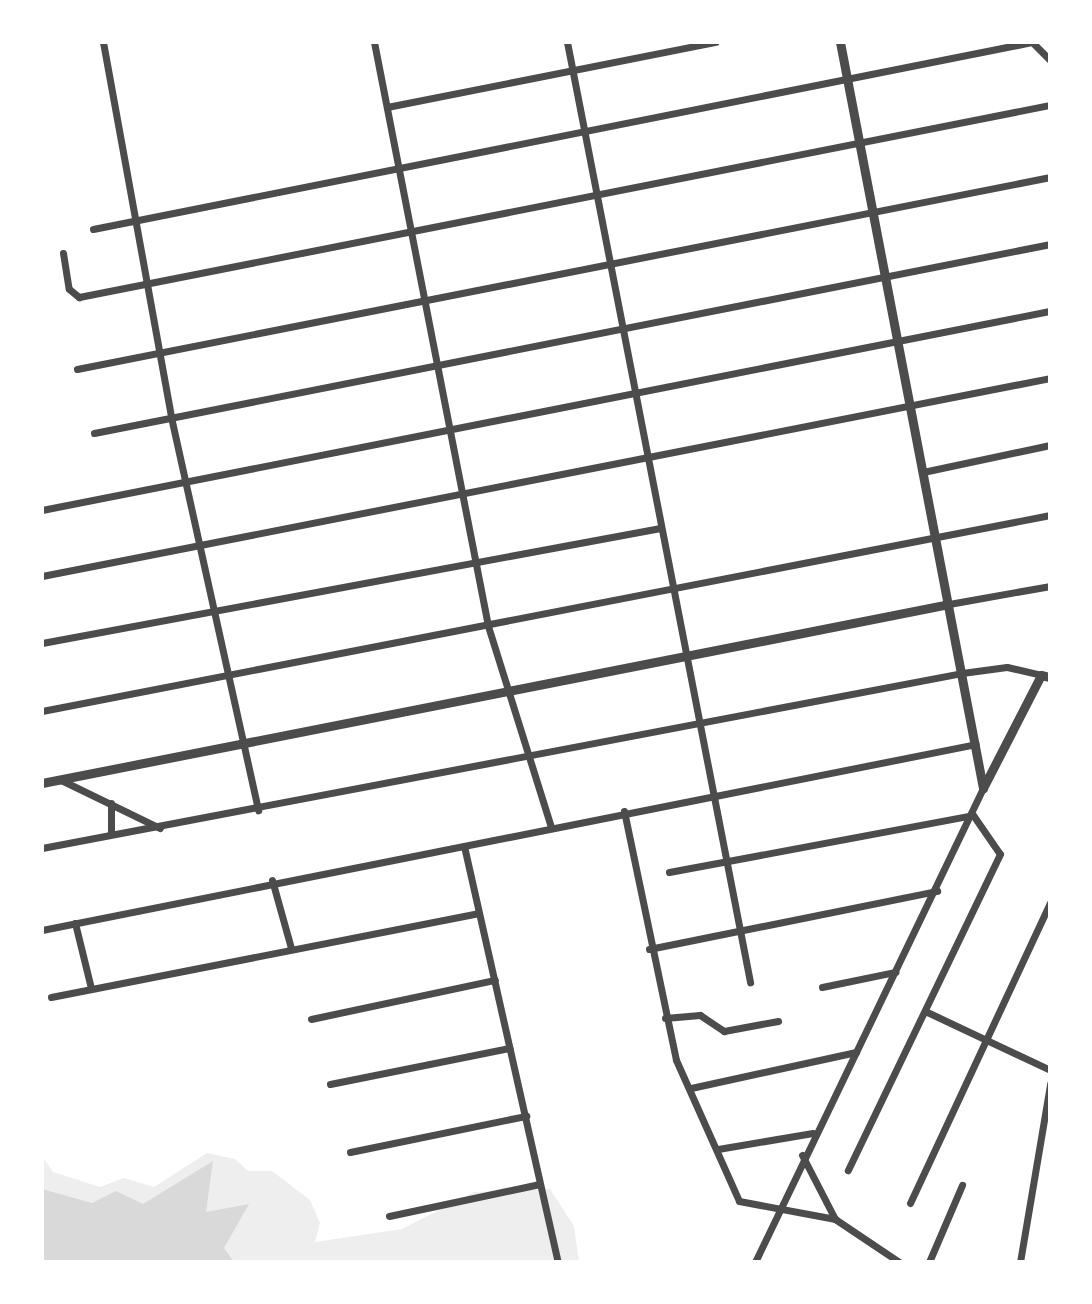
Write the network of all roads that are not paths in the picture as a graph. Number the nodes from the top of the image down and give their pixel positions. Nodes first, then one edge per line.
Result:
1 (103, 42) edge
2 (374, 42) edge
3 (567, 42) edge
4 (716, 42) edge
5 (840, 42) edge
6 (1032, 42) edge
7 (1050, 60) edge
8 (572, 71) junction
9 (847, 79) junction
10 (1050, 105) edge
11 (387, 107) junction
12 (584, 130) junction
13 (859, 143) junction
14 (399, 166) junction
15 (1050, 177) edge
16 (596, 195) junction
17 (872, 210) junction
18 (131, 218) junction
19 (93, 229) dead end
20 (410, 232) junction
21 (1050, 244) edge
22 (63, 253) dead end
23 (609, 263) junction
24 (885, 277) junction
25 (146, 285) junction
26 (424, 300) junction
27 (1050, 311) edge
28 (622, 329) junction
29 (898, 341) junction
30 (158, 351) junction
31 (440, 366) junction
32 (77, 369) dead end
33 (1050, 378) edge
34 (634, 392) junction
35 (911, 409) junction
36 (171, 417) junction
37 (452, 430) junction
38 (94, 433) dead end
39 (1050, 445) edge
40 (648, 463) junction
41 (923, 472) junction
42 (185, 482) junction
43 (463, 495) junction
44 (42, 510) edge
45 (1050, 515) edge
46 (660, 528) junction
47 (936, 539) junction
48 (200, 548) junction
49 (476, 560) junction
50 (45, 576) edge
51 (1050, 586) edge
52 (671, 587) junction
53 (949, 604) junction
54 (214, 612) junction
55 (488, 626) junction
56 (42, 643) edge
57 (685, 658) junction
58 (962, 673) junction
59 (228, 674) junction
60 (1046, 676) edge
61 (504, 693) junction
62 (42, 711) edge
63 (698, 728) junction
64 (243, 744) junction
65 (976, 744) junction
66 (525, 758) junction
67 (61, 780) junction
68 (42, 783) edge
69 (983, 788) junction
70 (714, 792) junction
71 (111, 803) junction
72 (258, 810) junction
73 (624, 811) junction
74 (973, 815) junction
75 (551, 827) junction
76 (160, 828) junction
77 (111, 834) junction
78 (464, 846) junction
79 (42, 848) edge
80 (727, 860) junction
81 (669, 872) dead end
82 (272, 880) junction
83 (937, 890) junction
84 (1050, 903) edge
85 (478, 913) junction
86 (75, 923) junction
87 (42, 930) edge
88 (743, 931) junction
89 (291, 948) junction
90 (649, 949) junction
91 (895, 972) junction
92 (495, 980) junction
93 (750, 982) dead end
94 (822, 987) dead end
95 (91, 988) junction
96 (51, 997) dead end
97 (927, 1012) junction
98 (665, 1018) junction
99 (311, 1019) dead end
100 (778, 1021) dead end
101 (990, 1039) junction
102 (509, 1048) junction
103 (856, 1052) junction
104 (1050, 1070) edge
105 (330, 1084) dead end
106 (1050, 1084) edge
107 (691, 1088) junction
108 (526, 1116) junction
109 (813, 1133) junction
110 (718, 1149) junction
111 (350, 1152) dead end
112 (802, 1155) junction
113 (848, 1170) dead end
114 (540, 1184) junction
115 (962, 1185) dead end
116 (910, 1203) dead end
117 (775, 1209) junction
118 (389, 1216) dead end
119 (835, 1219) junction
120 (558, 1262) edge
121 (755, 1262) edge
122 (899, 1262) edge
123 (929, 1262) edge
124 (1020, 1262) edge

1 - 18 street
2 - 11 street
3 - 8 street
4 - 8 street
5 - 9 street
6 - 7 street
6 - 9 street
8 - 11 street
8 - 12 street
9 - 12 street
9 - 13 street
10 - 13 street
11 - 14 street
12 - 14 street
12 - 16 street
13 - 16 street
13 - 17 street
14 - 18 street
14 - 20 street
15 - 17 street
16 - 20 street
16 - 23 street
17 - 23 street
17 - 24 street
18 - 19 street
18 - 25 street
20 - 25 street
20 - 26 street
21 - 24 street
22 - 25 street
23 - 26 street
23 - 28 street
24 - 28 street
24 - 29 street
25 - 30 street
26 - 30 street
26 - 31 street
27 - 29 street
28 - 31 street
28 - 34 street
29 - 34 street
29 - 35 street
30 - 32 street
30 - 36 street
31 - 36 street
31 - 37 street
33 - 35 street
34 - 37 street
34 - 40 street
35 - 40 street
35 - 41 street
36 - 38 street
36 - 42 street
37 - 42 street
37 - 43 street
39 - 41 street
40 - 43 street
40 - 46 street
41 - 47 street
42 - 44 street
42 - 48 street
43 - 48 street
43 - 49 street
45 - 47 street
46 - 49 street
46 - 52 street
47 - 52 street
47 - 53 street
48 - 50 street
48 - 54 street
49 - 54 street
49 - 55 street
51 - 53 street
52 - 55 street
52 - 57 street
53 - 57 street
53 - 58 street
54 - 56 street
54 - 59 street
55 - 59 street
55 - 61 street
57 - 61 street
57 - 63 street
58 - 60 street
58 - 63 street
58 - 65 street
59 - 62 street
59 - 64 street
60 - 69 street
61 - 64 street
61 - 66 street
63 - 66 street
63 - 70 street
64 - 67 street
64 - 72 street
65 - 69 street
65 - 70 street
66 - 72 street
66 - 75 street
67 - 68 street
67 - 71 street
69 - 74 street
70 - 73 street
70 - 80 street
71 - 76 street
71 - 77 street
72 - 76 street
73 - 75 street
73 - 90 street
74 - 80 street
74 - 83 street
74 - 97 street
75 - 78 street
76 - 77 street
77 - 79 street
78 - 82 street
78 - 85 street
80 - 81 street
80 - 88 street
82 - 86 street
82 - 89 street
83 - 88 street
83 - 91 street
84 - 101 street
85 - 89 street
85 - 92 street
86 - 87 street
86 - 95 street
88 - 90 street
88 - 93 street
89 - 95 street
90 - 98 street
91 - 94 street
91 - 103 street
92 - 99 street
92 - 102 street
95 - 96 street
97 - 101 street
97 - 113 street
98 - 100 street
98 - 107 street
101 - 104 street
101 - 116 street
102 - 105 street
102 - 108 street
103 - 107 street
103 - 109 street
106 - 124 street
107 - 110 street
108 - 111 street
108 - 114 street
109 - 110 street
109 - 112 street
110 - 117 street
112 - 117 street
112 - 119 street
114 - 118 street
114 - 120 street
115 - 123 street
117 - 119 street
117 - 121 street
119 - 122 street

